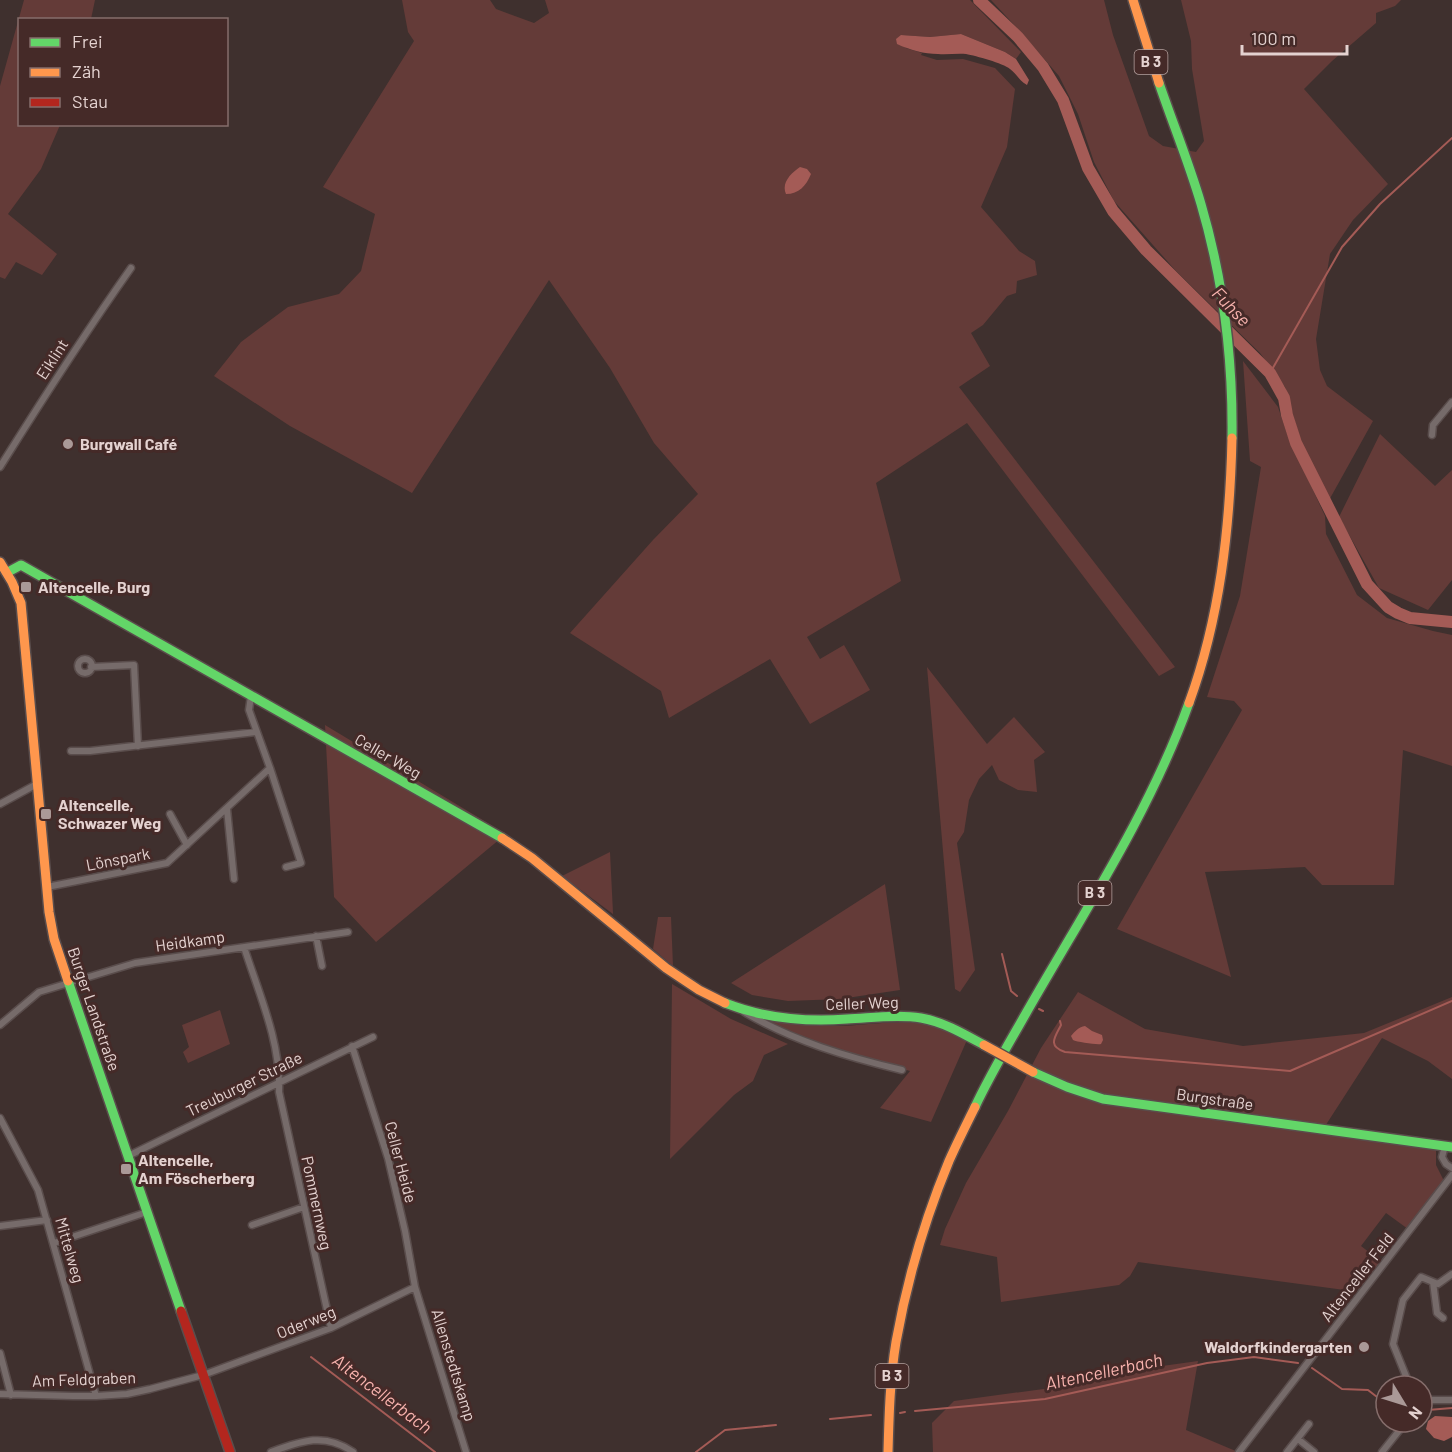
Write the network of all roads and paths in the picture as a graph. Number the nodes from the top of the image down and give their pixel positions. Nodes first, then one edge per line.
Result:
1 (1133, 0) edge
2 (131, 268) dead end
3 (1452, 402) edge
4 (1432, 435) dead end
5 (0, 467) edge
6 (0, 562) edge
7 (8, 572) junction
8 (92, 668) dead end
9 (251, 696) junction
10 (256, 732) junction
11 (138, 746) junction
12 (71, 751) dead end
13 (270, 768) junction
14 (37, 784) junction
15 (0, 804) edge
16 (227, 809) junction
17 (170, 814) dead end
18 (187, 845) junction
19 (286, 867) dead end
20 (234, 879) dead end
21 (47, 887) junction
22 (348, 932) dead end
23 (316, 936) junction
24 (244, 947) junction
25 (322, 966) dead end
26 (69, 982) junction
27 (736, 1007) junction
28 (0, 1025) edge
29 (373, 1037) dead end
30 (984, 1045) joint
31 (352, 1046) junction
32 (902, 1070) dead end
33 (279, 1083) junction
34 (0, 1118) edge
35 (1448, 1147) edge
36 (128, 1156) junction
37 (1452, 1168) edge
38 (1452, 1175) edge
39 (304, 1207) junction
40 (147, 1212) junction
41 (47, 1220) junction
42 (252, 1225) dead end
43 (0, 1226) edge
44 (54, 1243) junction
45 (1452, 1274) edge
46 (1433, 1282) junction
47 (415, 1287) junction
48 (1443, 1318) dead end
49 (331, 1328) junction
50 (0, 1353) edge
51 (1405, 1374) edge
52 (203, 1375) junction
53 (0, 1394) edge
54 (11, 1395) junction
55 (96, 1396) junction
56 (1434, 1400) edge
57 (1452, 1400) edge
58 (1310, 1424) dead end
59 (1396, 1434) edge
60 (1298, 1438) junction
61 (230, 1452) edge
62 (272, 1452) edge
63 (353, 1452) edge
64 (466, 1452) edge
65 (888, 1452) edge
66 (1239, 1452) edge
67 (1287, 1452) edge
68 (1314, 1452) edge
69 (1382, 1452) edge

1 - 65 main road, B 3
2 - 5 street, Eiklint
3 - 4 street
6 - 7 main road, Burger Landstraße
7 - 9 main road, Celler Weg
7 - 14 main road, Burger Landstraße
8 - 11 street
9 - 10 street
9 - 27 main road, Celler Weg
10 - 11 street
10 - 13 street
11 - 12 street
13 - 16 street, Lönspark
13 - 19 street
14 - 15 street
14 - 21 main road, Burger Landstraße
16 - 18 street, Lönspark
16 - 20 street
17 - 18 street
18 - 21 street, Lönspark
21 - 26 main road, Burger Landstraße
22 - 23 street, Heidkamp
23 - 24 street, Heidkamp
23 - 25 street
24 - 26 street, Heidkamp
24 - 33 street, Pommernweg
26 - 28 street, Heidkamp
26 - 36 main road, Burger Landstraße
27 - 30 main road, Celler Weg
27 - 32 street, Celler Weg
29 - 31 street, Treuburger Straße
30 - 35 main road, Burgstraße, bridge
31 - 33 street, Treuburger Straße
31 - 47 street, Celler Heide
33 - 36 street, Treuburger Straße
33 - 39 street, Pommernweg
34 - 41 street, Mittelweg
35 - 37 street
36 - 40 main road, Burger Landstraße
38 - 66 street, Altenceller Feld
39 - 42 street
39 - 49 street, Pommernweg
40 - 44 street
40 - 52 main road, Burger Landstraße
41 - 43 street
41 - 44 street, Mittelweg
44 - 55 street, Mittelweg
45 - 46 street
46 - 48 street
46 - 51 street
47 - 49 street, Oderweg
47 - 64 street, Allenstedtskamp
49 - 52 street, Oderweg
50 - 54 street
52 - 55 street, Am Feldgraben
52 - 61 main road, Burger Landstraße
53 - 54 street, Am Feldgraben
54 - 55 street, Am Feldgraben
56 - 57 street
58 - 60 street
59 - 69 street
60 - 67 street
60 - 68 street
62 - 63 street

